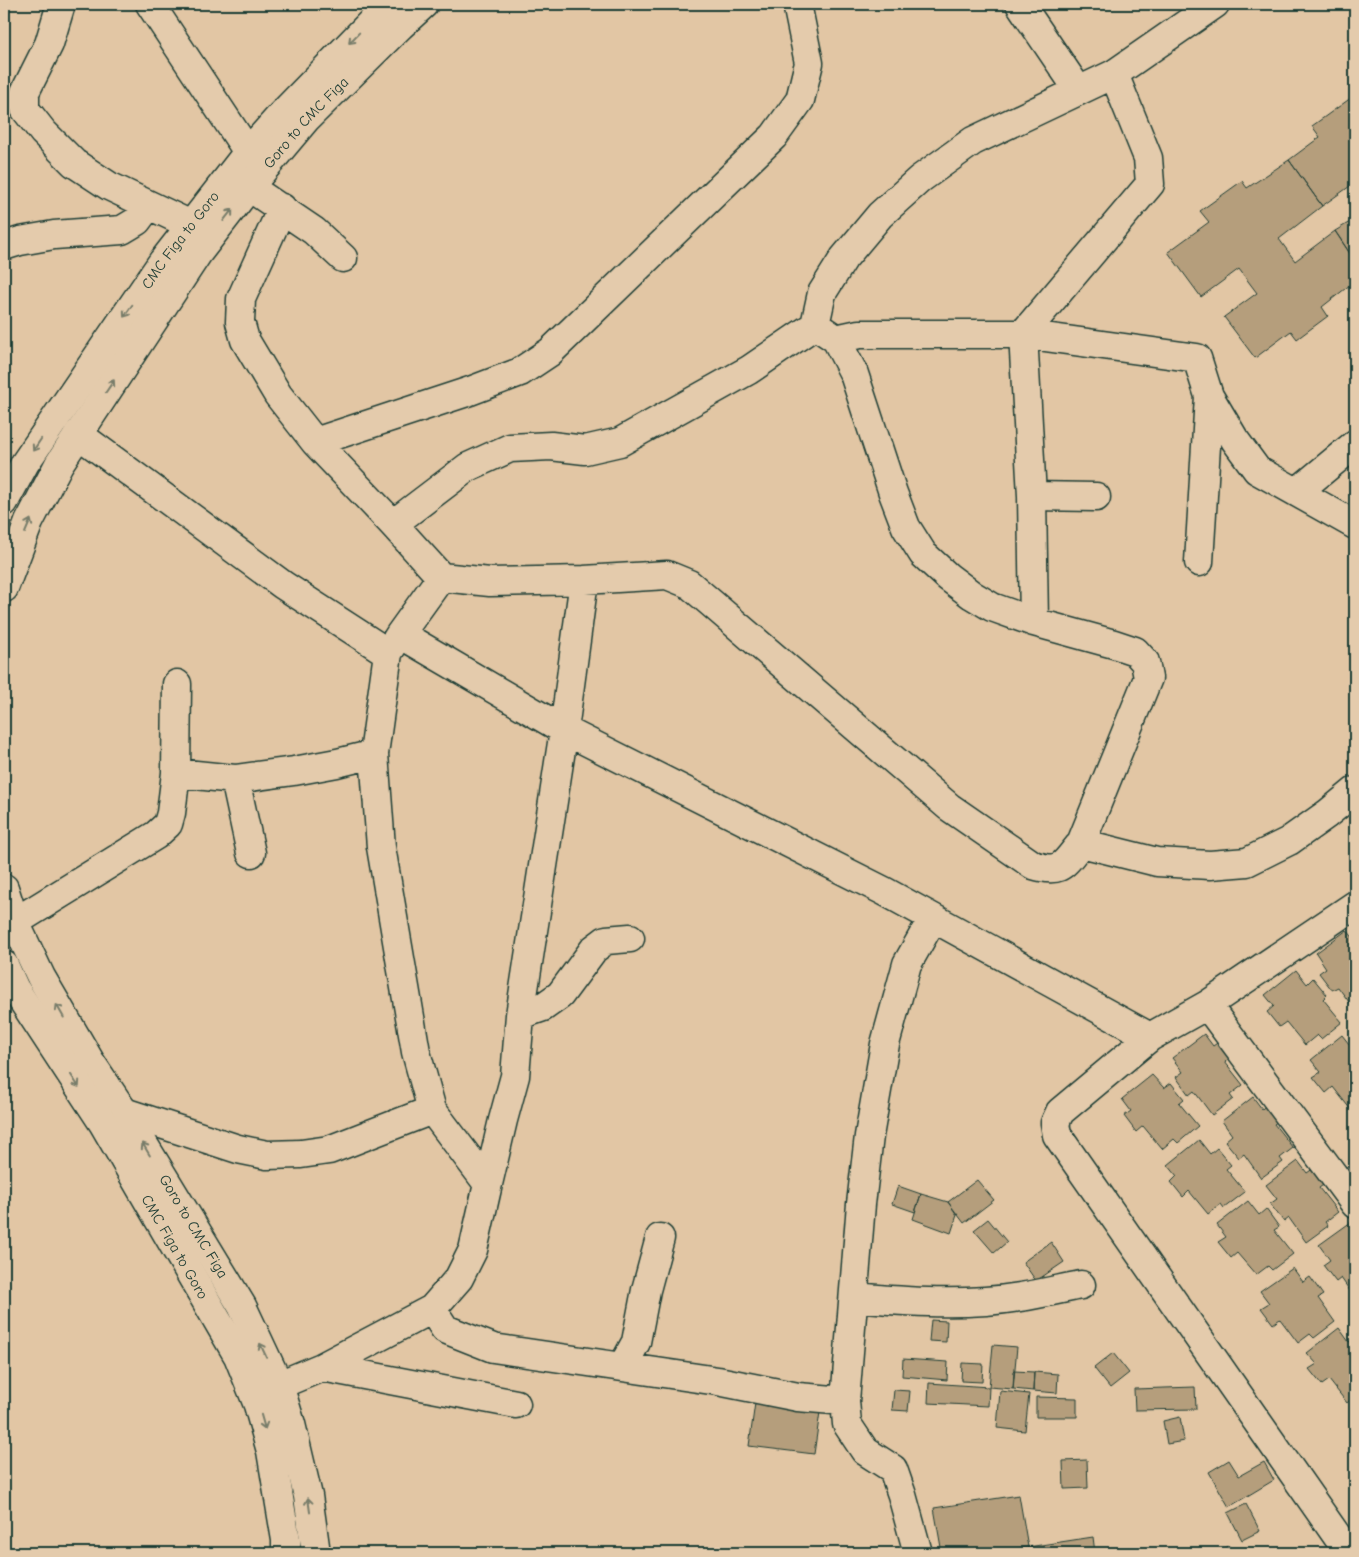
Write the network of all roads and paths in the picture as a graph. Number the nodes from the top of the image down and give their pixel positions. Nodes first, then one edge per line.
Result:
1 (61, 4) edge
2 (150, 4) edge
3 (389, 4) edge
4 (424, 4) edge
5 (797, 4) edge
6 (1020, 4) edge
7 (1215, 4) edge
8 (1114, 74) junction
9 (1079, 91) junction
10 (257, 159) junction
11 (249, 187) junction
12 (149, 205) junction
13 (282, 208) junction
14 (191, 225) junction
15 (4, 246) edge
16 (343, 258) dead end
17 (825, 332) junction
18 (1023, 334) junction
19 (1209, 396) junction
20 (78, 434) junction
21 (315, 442) junction
22 (1355, 444) edge
23 (1297, 492) junction
24 (1032, 496) junction
25 (1096, 497) dead end
26 (4, 502) edge
27 (394, 524) junction
28 (1355, 525) edge
29 (1199, 562) dead end
30 (441, 577) junction
31 (584, 580) junction
32 (4, 588) edge
33 (1034, 622) junction
34 (394, 644) junction
35 (177, 684) dead end
36 (564, 730) junction
37 (374, 754) junction
38 (176, 773) junction
39 (235, 779) junction
40 (1355, 790) edge
41 (1081, 843) junction
42 (251, 853) dead end
43 (4, 888) edge
44 (1355, 905) edge
45 (933, 918) junction
46 (15, 922) junction
47 (630, 938) dead end
48 (4, 966) edge
49 (1207, 1004) junction
50 (520, 1015) junction
51 (1150, 1037) junction
52 (432, 1110) junction
53 (124, 1112) junction
54 (488, 1184) junction
55 (1355, 1204) edge
56 (660, 1238) dead end
57 (1080, 1285) dead end
58 (854, 1297) junction
59 (432, 1309) junction
60 (623, 1366) junction
61 (322, 1367) junction
62 (279, 1385) junction
63 (845, 1401) junction
64 (516, 1404) dead end
65 (286, 1553) edge
66 (316, 1553) edge
67 (918, 1553) edge
68 (1349, 1553) edge

1 - 12 street
2 - 10 street
3 -> 10 street, CMC Figa to Goro
4 - 10 street, Goro to CMC Figa
5 - 21 street
6 - 9 street
7 - 8 street
8 - 9 street
8 - 18 street
9 - 17 street
10 - 11 street, Goro to CMC Figa
10 - 14 street, CMC Figa to Goro
11 - 13 street
20 -> 11 street, Goro to CMC Figa
12 - 14 street
12 - 15 street
13 - 16 street
13 - 21 street
14 -> 26 street, CMC Figa to Goro
17 - 18 street
17 - 27 street
17 - 33 street
18 - 19 street
18 - 24 street
19 - 23 street
19 - 29 street
32 -> 20 street, Goro to CMC Figa
20 - 34 street
21 - 27 street
22 - 23 street
23 - 28 street
24 - 25 street
24 - 33 street
27 - 30 street
30 - 31 street
30 - 34 street
31 - 36 street
31 - 41 street
33 - 41 street
34 - 36 street
34 - 37 street
35 - 38 street
36 - 45 street
36 - 50 street
37 - 39 street
37 - 52 street
38 - 39 street
38 - 46 street
39 - 42 street
40 - 41 street
43 - 46 street, Goro to CMC Figa
44 - 49 street
45 - 51 street
45 - 58 street
53 -> 46 street, Goro to CMC Figa
47 - 50 street
48 -> 65 street, CMC Figa to Goro
49 - 51 street
49 - 55 street
50 - 54 street
51 - 68 street
52 - 53 street
52 - 54 street
62 -> 53 street, Goro to CMC Figa
54 - 59 street
56 - 60 street
57 - 58 street
58 - 63 street
59 - 60 street
59 - 61 street
60 - 63 street
61 - 62 street
61 - 64 street
66 -> 62 street, Goro to CMC Figa
63 - 67 street

